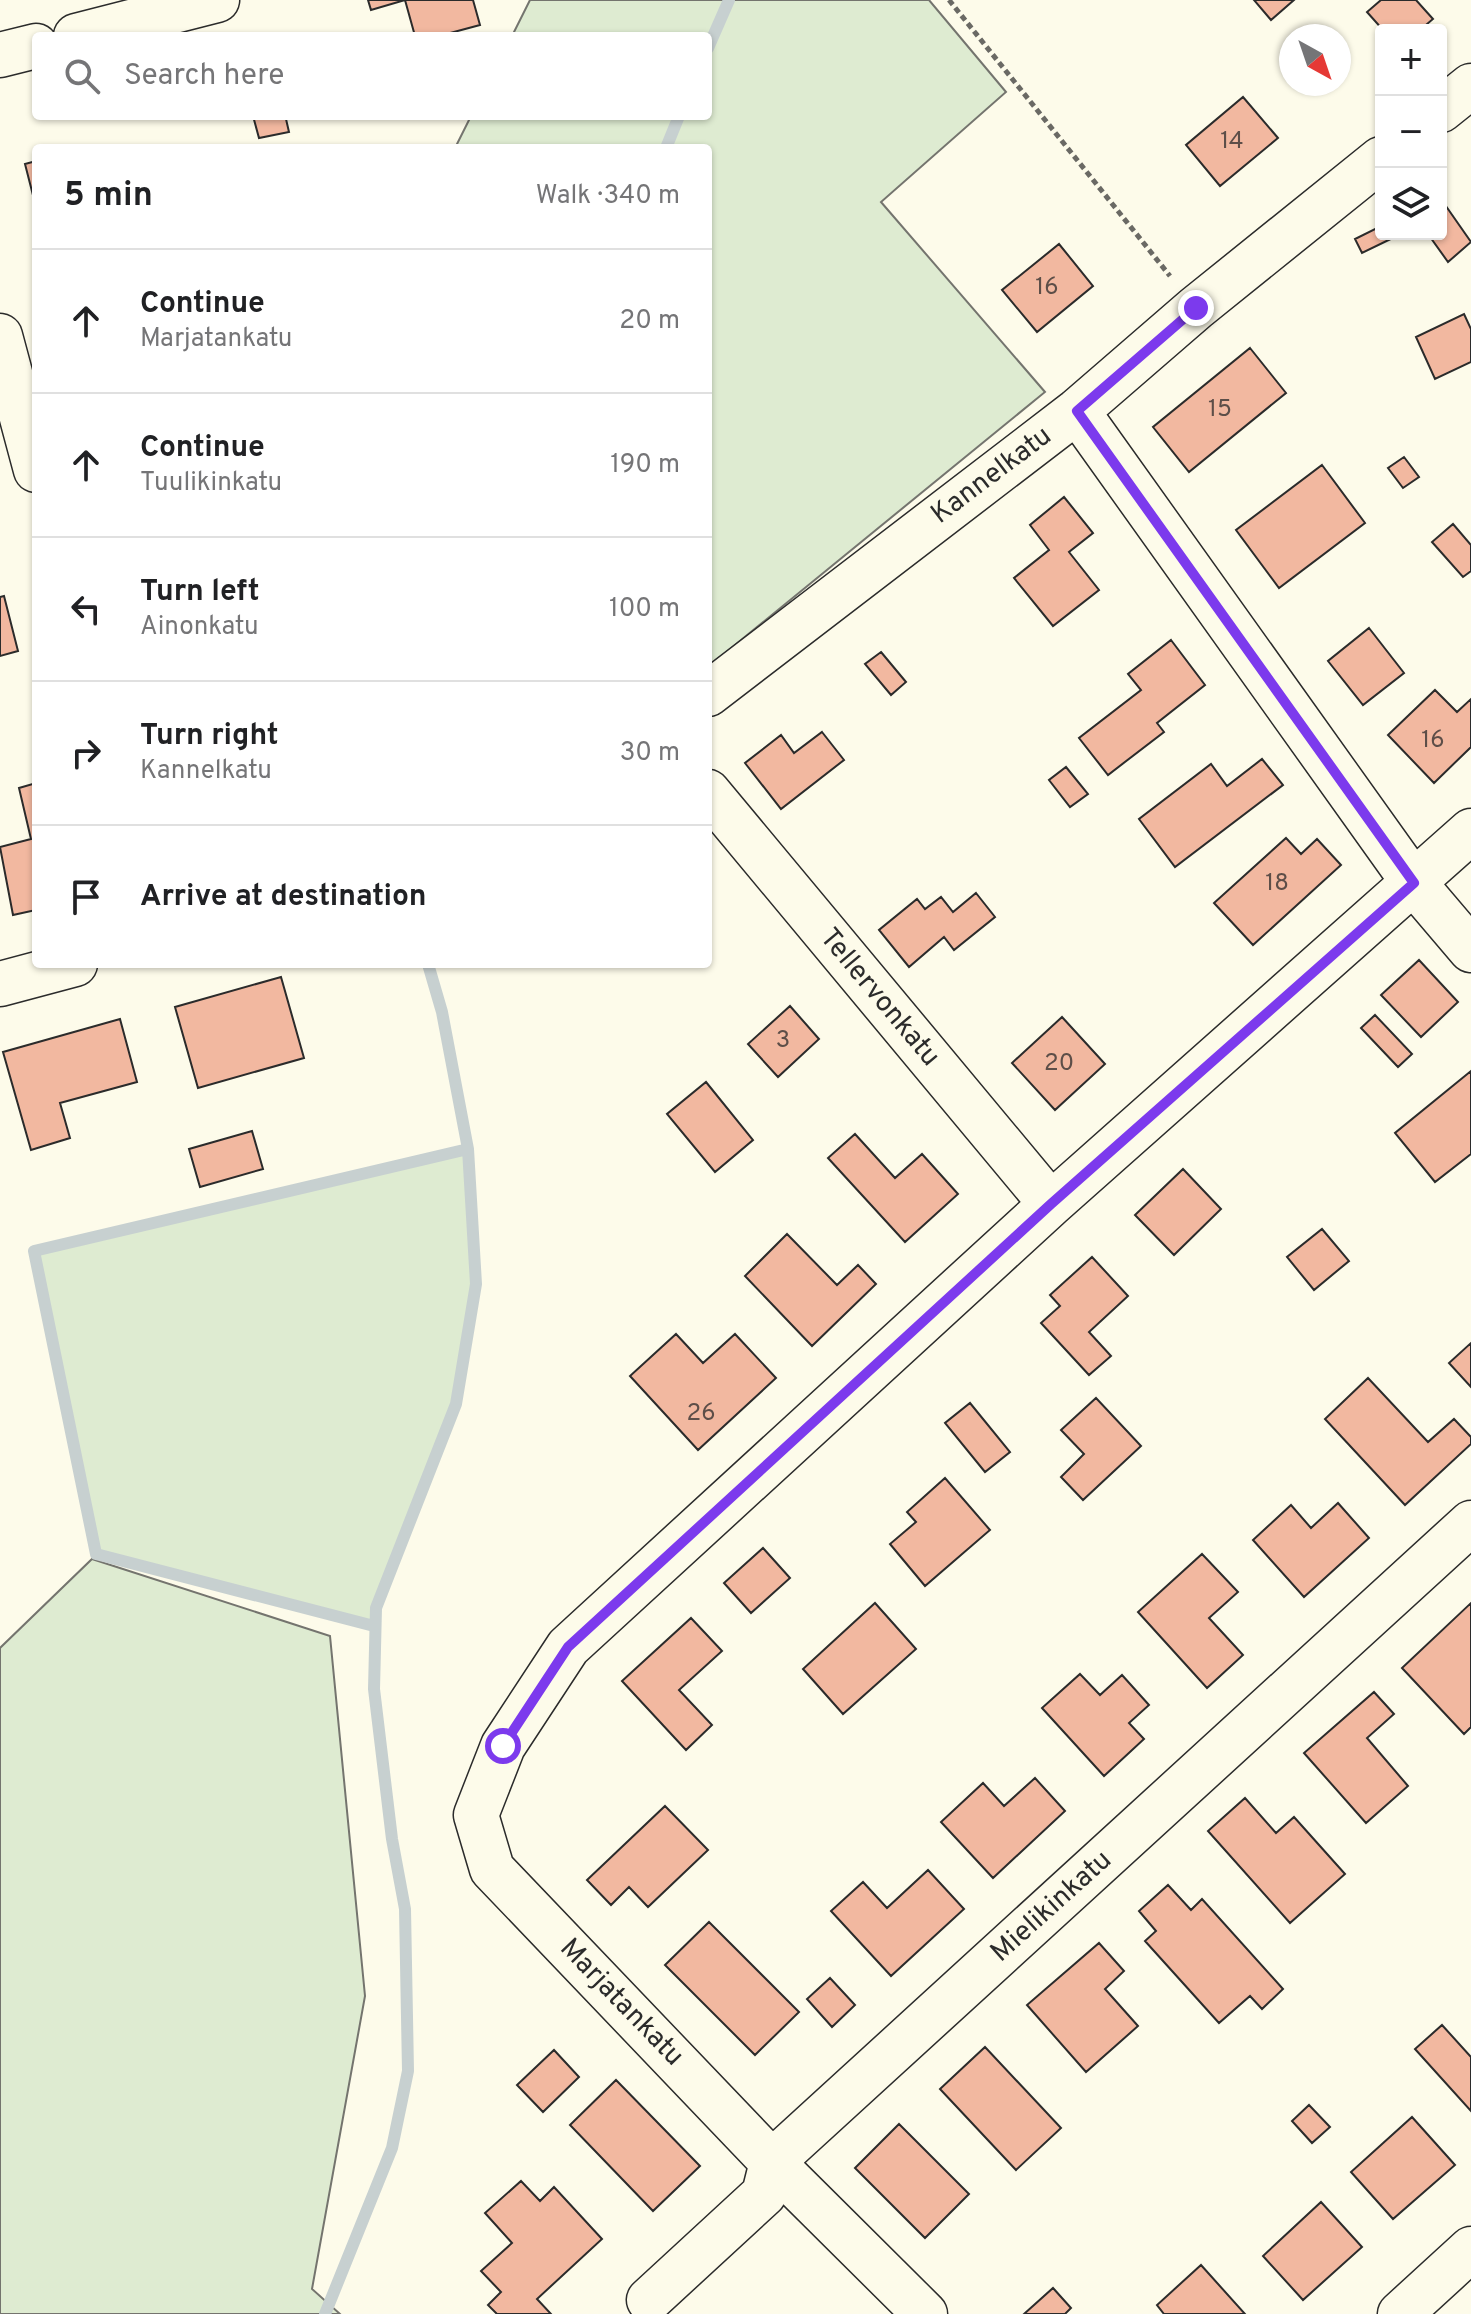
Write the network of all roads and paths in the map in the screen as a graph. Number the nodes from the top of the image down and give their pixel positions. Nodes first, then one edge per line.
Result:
1 (217, 0) edge
2 (949, 0) edge
3 (92, 32) edge
4 (32, 47) edge
5 (0, 55) edge
6 (1471, 86) edge
7 (1447, 105) edge
8 (1375, 164) edge
9 (1196, 308) junction
10 (0, 336) edge
11 (1077, 411) junction
12 (32, 455) edge
13 (712, 691) edge
14 (712, 797) edge
15 (1471, 831) edge
16 (1414, 883) junction
17 (1471, 950) edge
18 (60, 968) edge
19 (0, 984) edge
20 (1051, 1204) junction
21 (1471, 1523) edge
22 (772, 2162) junction
23 (1471, 2249) edge
24 (649, 2300) dead end
25 (925, 2314) edge
26 (1400, 2314) edge

1 - 3 street
2 - 9 path
4 - 5 street
6 - 7 street
8 - 9 street, Kannelkatu
9 - 11 street, Kannelkatu
10 - 12 street
11 - 13 street, Kannelkatu
11 - 16 street
14 - 20 street, Tellervonkatu
15 - 16 street, Marjatankatu
16 - 17 street
16 - 20 street, Marjatankatu
18 - 19 street
20 - 22 street, Marjatankatu
21 - 22 street, Mielikinkatu
22 - 24 street, Mielikinkatu
22 - 25 street, Marjatankatu
23 - 26 street

